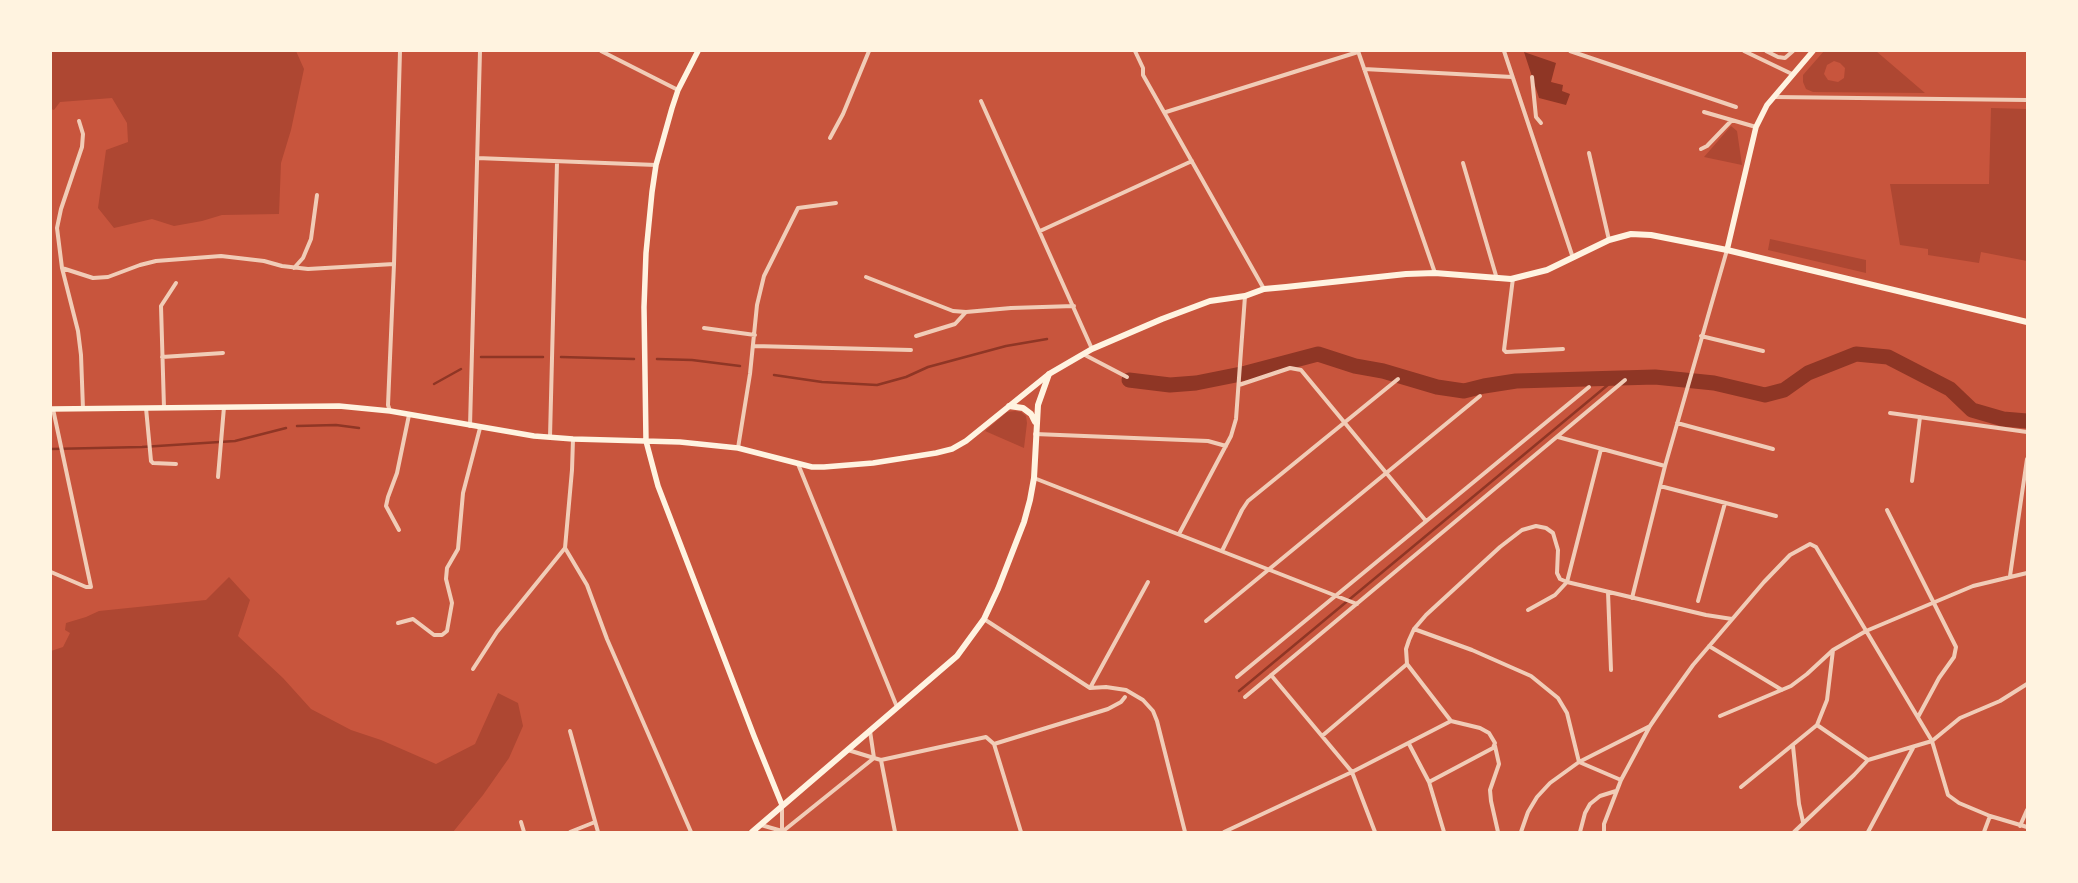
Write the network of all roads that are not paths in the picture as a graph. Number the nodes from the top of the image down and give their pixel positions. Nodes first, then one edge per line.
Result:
1 (400, 51) edge
2 (480, 51) edge
3 (601, 51) edge
4 (698, 51) edge
5 (869, 51) edge
6 (1135, 51) edge
7 (1504, 51) edge
8 (1570, 51) edge
9 (1744, 51) edge
10 (1766, 51) edge
11 (1793, 51) edge
12 (1813, 51) edge
13 (1358, 52) edge
14 (1364, 69) junction
15 (1792, 74) junction
16 (1512, 77) junction
17 (1532, 77) dead end
18 (678, 90) junction
19 (1774, 97) junction
20 (2027, 100) edge
21 (981, 101) dead end
22 (1736, 107) dead end
23 (1166, 112) junction
24 (1704, 112) dead end
25 (1732, 120) junction
26 (79, 121) dead end
27 (1541, 123) dead end
28 (1756, 127) junction
29 (830, 138) dead end
30 (1701, 149) dead end
31 (1589, 153) dead end
32 (477, 158) junction
33 (1192, 161) junction
34 (557, 162) junction
35 (1463, 163) dead end
36 (656, 165) junction
37 (317, 196) dead end
38 (836, 203) dead end
39 (1040, 231) junction
40 (1609, 240) junction
41 (1727, 250) junction
42 (1573, 258) junction
43 (394, 264) junction
44 (62, 268) junction
45 (294, 268) junction
46 (1435, 273) junction
47 (866, 277) dead end
48 (1512, 278) junction
49 (1497, 279) junction
50 (176, 282) dead end
51 (1264, 289) junction
52 (1245, 296) junction
53 (1074, 306) junction
54 (966, 312) junction
55 (2027, 322) edge
56 (704, 328) dead end
57 (755, 335) junction
58 (916, 336) dead end
59 (1701, 336) junction
60 (754, 346) junction
61 (1092, 349) junction
62 (1563, 349) dead end
63 (911, 350) dead end
64 (1764, 351) dead end
65 (223, 353) dead end
66 (1083, 354) junction
67 (162, 357) junction
68 (1049, 374) junction
69 (1127, 377) dead end
70 (1398, 379) dead end
71 (1625, 380) dead end
72 (1239, 385) junction
73 (1588, 388) dead end
74 (1480, 396) dead end
75 (1009, 406) junction
76 (224, 407) junction
77 (146, 408) junction
78 (164, 408) junction
79 (52, 409) edge
80 (82, 410) junction
81 (390, 411) junction
82 (1890, 413) dead end
83 (409, 415) junction
84 (1920, 417) junction
85 (1036, 423) junction
86 (1345, 423) junction
87 (1677, 423) junction
88 (470, 426) junction
89 (480, 428) junction
90 (2027, 432) edge
91 (1036, 434) junction
92 (1558, 436) junction
93 (550, 437) junction
94 (573, 439) junction
95 (646, 441) junction
96 (1226, 446) junction
97 (738, 448) junction
98 (1601, 449) junction
99 (1773, 449) dead end
100 (2027, 459) edge
101 (176, 464) dead end
102 (798, 464) junction
103 (1665, 466) junction
104 (1386, 473) junction
105 (218, 477) dead end
106 (1034, 478) junction
107 (1912, 481) dead end
108 (1660, 486) junction
109 (1725, 503) junction
110 (1887, 510) dead end
111 (1776, 516) dead end
112 (1426, 521) junction
113 (399, 530) dead end
114 (1179, 534) junction
115 (565, 548) junction
116 (1222, 551) junction
117 (1269, 569) junction
118 (51, 572) edge
119 (2027, 573) edge
120 (2010, 576) junction
121 (1148, 582) dead end
122 (1567, 582) junction
123 (1608, 592) junction
124 (1337, 595) junction
125 (1632, 598) junction
126 (1698, 601) dead end
127 (1355, 603) junction
128 (1933, 603) junction
129 (1528, 610) dead end
130 (984, 619) junction
131 (1732, 619) junction
132 (1206, 621) dead end
133 (398, 623) dead end
134 (1414, 629) junction
135 (1866, 631) junction
136 (1709, 646) junction
137 (1833, 650) junction
138 (1407, 664) junction
139 (473, 669) dead end
140 (1611, 670) dead end
141 (1271, 675) junction
142 (1237, 677) dead end
143 (2027, 684) edge
144 (1090, 688) junction
145 (1782, 690) junction
146 (1125, 697) dead end
147 (1245, 697) dead end
148 (897, 708) junction
149 (1720, 716) dead end
150 (1918, 716) junction
151 (1451, 721) junction
152 (1817, 725) junction
153 (1650, 726) junction
154 (570, 731) dead end
155 (870, 731) junction
156 (1322, 736) junction
157 (1932, 741) junction
158 (994, 744) junction
159 (1409, 744) junction
160 (1495, 746) junction
161 (1793, 746) junction
162 (1913, 747) junction
163 (848, 750) junction
164 (874, 758) junction
165 (881, 760) junction
166 (1868, 760) junction
167 (1579, 762) junction
168 (1352, 772) junction
169 (1621, 780) junction
170 (1429, 782) junction
171 (1741, 787) dead end
172 (1616, 790) junction
173 (782, 805) junction
174 (2027, 810) edge
175 (1990, 816) junction
176 (520, 822) dead end
177 (595, 822) junction
178 (1803, 822) junction
179 (761, 825) junction
180 (2020, 826) junction
181 (2027, 827) edge
182 (782, 831) edge
183 (894, 831) edge
184 (524, 832) edge
185 (570, 832) edge
186 (598, 832) edge
187 (691, 832) edge
188 (752, 832) edge
189 (1021, 832) edge
190 (1185, 832) edge
191 (1224, 832) edge
192 (1375, 832) edge
193 (1444, 832) edge
194 (1498, 832) edge
195 (1521, 832) edge
196 (1580, 832) edge
197 (1604, 832) edge
198 (1794, 832) edge
199 (1868, 832) edge
200 (1984, 832) edge

1 - 43 street
2 - 32 street
3 - 18 street
4 - 18 main road
5 - 29 street
6 - 23 street
7 - 16 street
8 - 22 street
9 - 15 street
10 - 11 street
12 - 15 main road
13 - 14 street
13 - 23 street
14 - 16 street
14 - 46 street
15 - 19 main road
16 - 42 street
17 - 27 street
18 - 36 main road
19 - 20 street
19 - 28 main road
21 - 39 street
23 - 33 street
24 - 25 street
25 - 28 street
25 - 30 street
26 - 44 street
28 - 41 main road
31 - 40 street
32 - 34 street
32 - 88 street
33 - 39 street
33 - 51 street
34 - 36 street
34 - 93 street
35 - 49 street
36 - 95 main road
37 - 45 street
38 - 57 street
39 - 53 street
40 - 41 main road
40 - 42 main road
41 - 55 main road
41 - 59 street
42 - 48 main road
43 - 45 street
43 - 81 street
44 - 45 street
44 - 80 street
46 - 49 main road
46 - 51 main road
47 - 54 street
48 - 49 main road
48 - 62 street
50 - 67 street
51 - 52 main road
52 - 61 main road
52 - 72 street
53 - 54 street
53 - 61 street
54 - 58 street
56 - 57 street
57 - 60 street
59 - 64 street
59 - 87 street
60 - 63 street
60 - 97 street
61 - 66 main road
65 - 67 street
66 - 68 main road
66 - 69 street
67 - 78 street
68 - 75 main road
68 - 85 main road
70 - 86 street
71 - 92 street
72 - 86 street
72 - 96 street
73 - 112 street
74 - 104 street
75 - 85 main road
75 - 102 main road
76 - 78 main road
76 - 81 main road
76 - 105 street
77 - 78 main road
77 - 80 main road
77 - 101 street
79 - 80 main road
79 - 118 street
81 - 83 main road
82 - 84 street
83 - 88 main road
83 - 113 street
84 - 90 street
84 - 107 street
85 - 91 main road
86 - 104 street
86 - 116 street
87 - 99 street
87 - 103 street
88 - 89 main road
89 - 93 main road
89 - 133 street
91 - 96 street
91 - 106 main road
92 - 98 street
92 - 127 street
93 - 94 main road
94 - 95 main road
94 - 115 street
95 - 97 main road
95 - 173 main road
96 - 114 street
97 - 102 main road
98 - 103 street
98 - 122 street
100 - 120 street
102 - 148 street
103 - 108 street
104 - 112 street
104 - 117 street
106 - 114 street
106 - 130 main road
108 - 109 street
108 - 125 street
109 - 111 street
109 - 126 street
110 - 128 street
112 - 124 street
114 - 116 street
115 - 139 street
115 - 187 street
116 - 117 street
117 - 124 street
117 - 132 street
119 - 120 street
120 - 128 street
121 - 144 street
122 - 123 street
122 - 129 street
122 - 134 street
123 - 125 street
123 - 140 street
124 - 127 street
124 - 142 street
125 - 131 street
127 - 141 street
128 - 135 street
128 - 150 street
130 - 144 street
130 - 148 main road
131 - 135 street
131 - 136 street
134 - 138 street
134 - 167 street
135 - 137 street
135 - 150 street
136 - 145 street
136 - 153 street
137 - 145 street
137 - 152 street
138 - 151 street
138 - 156 street
141 - 147 street
141 - 156 street
143 - 157 street
144 - 190 street
145 - 149 street
146 - 158 street
148 - 155 main road
150 - 157 street
151 - 159 street
151 - 160 street
152 - 161 street
152 - 166 street
153 - 167 street
153 - 169 street
154 - 177 street
155 - 163 main road
155 - 164 street
156 - 168 street
157 - 162 street
157 - 175 street
158 - 165 street
158 - 189 street
159 - 168 street
159 - 170 street
160 - 170 street
160 - 194 street
161 - 171 street
161 - 178 street
162 - 166 street
162 - 199 street
163 - 164 street
163 - 173 main road
164 - 165 street
164 - 182 street
165 - 183 street
166 - 178 street
167 - 169 street
167 - 195 street
168 - 191 street
168 - 192 street
169 - 172 street
170 - 193 street
172 - 196 street
172 - 197 street
173 - 179 main road
173 - 182 street
174 - 180 street
175 - 180 street
175 - 200 street
176 - 184 street
177 - 185 street
177 - 186 street
178 - 198 street
179 - 182 street
179 - 188 main road
180 - 181 street

